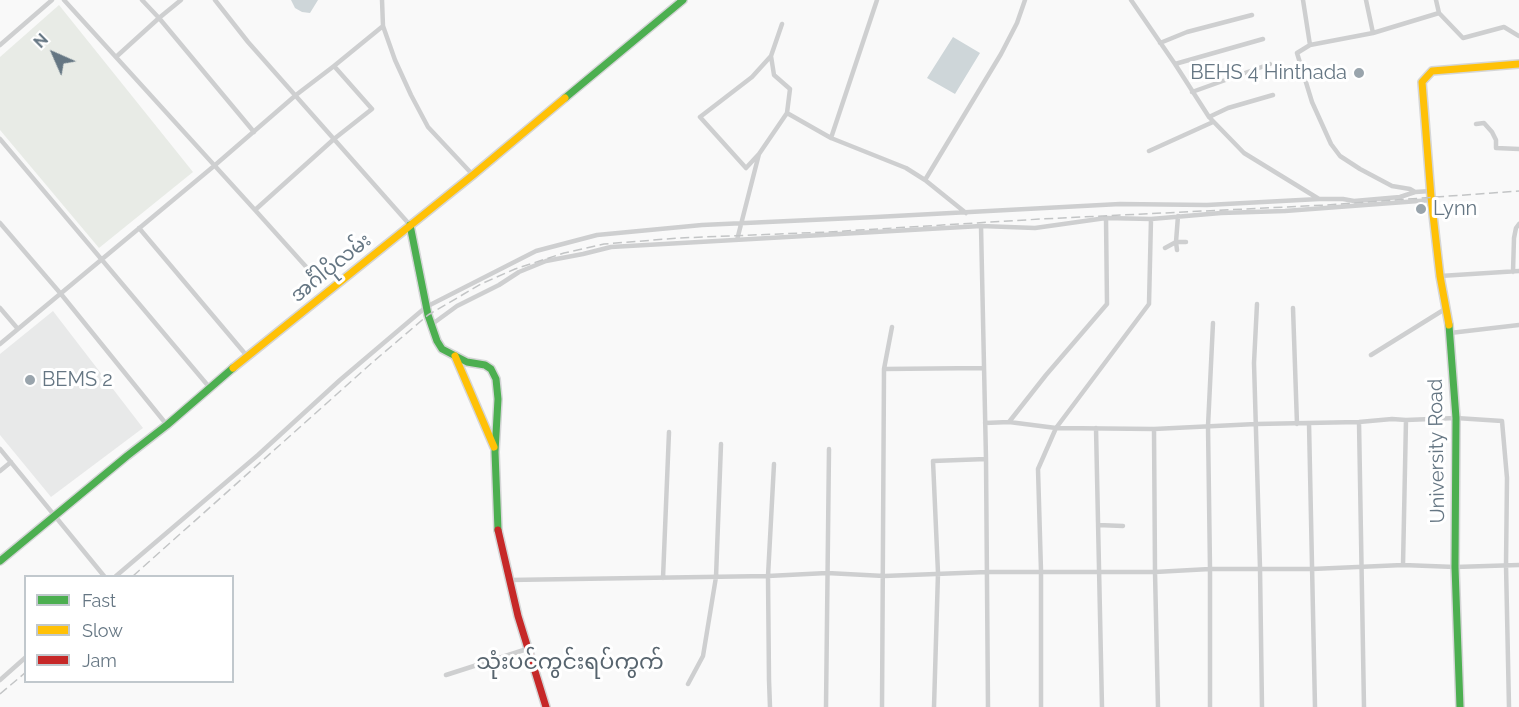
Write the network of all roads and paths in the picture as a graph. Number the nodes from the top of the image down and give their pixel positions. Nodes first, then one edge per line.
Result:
1 (52, 0) edge
2 (64, 0) edge
3 (142, 0) edge
4 (181, 0) edge
5 (214, 0) edge
6 (382, 0) edge
7 (684, 0) edge
8 (877, 0) edge
9 (1025, 0) edge
10 (1131, 0) edge
11 (1303, 0) edge
12 (1366, 0) edge
13 (1436, 0) edge
14 (1439, 13) junction
15 (1252, 15) dead end
16 (159, 18) junction
17 (782, 24) dead end
18 (383, 26) junction
19 (1373, 33) junction
20 (1519, 36) edge
21 (1263, 39) dead end
22 (1160, 42) junction
23 (0, 45) edge
24 (1310, 45) junction
25 (771, 56) junction
26 (116, 57) junction
27 (1175, 64) junction
28 (1270, 64) dead end
29 (1519, 64) edge
30 (334, 66) junction
31 (1192, 92) junction
32 (296, 95) junction
33 (1273, 95) dead end
34 (787, 114) junction
35 (1211, 119) junction
36 (1476, 124) dead end
37 (254, 132) junction
38 (831, 138) junction
39 (0, 139) edge
40 (334, 139) junction
41 (6, 147) junction
42 (1519, 149) edge
43 (0, 152) edge
44 (1149, 152) dead end
45 (759, 154) junction
46 (214, 166) junction
47 (473, 175) junction
48 (925, 180) junction
49 (1415, 192) junction
50 (1431, 196) junction
51 (1319, 199) junction
52 (255, 210) junction
53 (966, 213) junction
54 (1178, 216) junction
55 (1106, 218) junction
56 (1151, 219) junction
57 (741, 222) junction
58 (0, 223) edge
59 (1519, 224) edge
60 (410, 225) junction
61 (981, 226) junction
62 (139, 228) junction
63 (737, 240) junction
64 (1176, 242) junction
65 (1186, 243) dead end
66 (1165, 248) dead end
67 (1177, 250) dead end
68 (100, 260) junction
69 (1516, 271) edge
70 (1440, 276) junction
71 (318, 280) dead end
72 (61, 294) junction
73 (1257, 304) dead end
74 (426, 307) junction
75 (0, 308) edge
76 (1293, 308) dead end
77 (1445, 309) junction
78 (1213, 323) dead end
79 (431, 325) junction
80 (1519, 325) edge
81 (892, 327) dead end
82 (18, 329) junction
83 (1449, 333) junction
84 (0, 344) edge
85 (1371, 355) dead end
86 (247, 356) junction
87 (455, 356) junction
88 (884, 369) junction
89 (983, 369) junction
90 (210, 388) junction
91 (1456, 418) junction
92 (1406, 420) junction
93 (1009, 422) junction
94 (1359, 422) junction
95 (985, 423) junction
96 (1310, 423) junction
97 (1256, 424) junction
98 (1297, 424) junction
99 (167, 425) junction
100 (1208, 426) junction
101 (1056, 428) junction
102 (1096, 428) junction
103 (1154, 429) junction
104 (669, 432) dead end
105 (721, 444) dead end
106 (0, 449) edge
107 (829, 449) dead end
108 (495, 452) junction
109 (986, 459) junction
110 (11, 462) junction
111 (774, 464) dead end
112 (0, 471) edge
113 (55, 516) junction
114 (1098, 525) junction
115 (1122, 526) dead end
116 (0, 561) edge
117 (1506, 565) junction
118 (1519, 565) edge
119 (1403, 566) junction
120 (1361, 567) junction
121 (1455, 567) junction
122 (1260, 568) junction
123 (1312, 568) junction
124 (1210, 569) junction
125 (1041, 571) junction
126 (1099, 571) junction
127 (987, 572) junction
128 (1155, 572) junction
129 (827, 573) junction
130 (938, 573) junction
131 (103, 575) edge
132 (117, 575) edge
133 (768, 576) junction
134 (884, 576) junction
135 (716, 577) junction
136 (663, 578) junction
137 (509, 580) junction
138 (527, 648) junction
139 (24, 659) edge
140 (446, 675) dead end
141 (0, 680) edge
142 (688, 684) dead end
143 (546, 707) edge
144 (770, 707) edge
145 (826, 707) edge
146 (882, 707) edge
147 (934, 707) edge
148 (988, 707) edge
149 (1041, 707) edge
150 (1102, 707) edge
151 (1158, 707) edge
152 (1210, 707) edge
153 (1262, 707) edge
154 (1315, 707) edge
155 (1364, 707) edge
156 (1460, 707) edge
157 (1509, 707) edge

1 - 23 street
2 - 26 street
3 - 16 street
4 - 16 street
5 - 32 street
6 - 18 street
7 - 47 main road, အင်္ဂါပိုလမ်း
8 - 38 street
9 - 48 street
10 - 22 street
11 - 24 street
12 - 19 street
13 - 14 street
14 - 19 street
14 - 20 street
15 - 22 street
16 - 26 street
16 - 37 street
17 - 25 street
18 - 30 street
18 - 47 street
19 - 24 street
21 - 27 street
22 - 27 street
24 - 49 street
25 - 34 street
25 - 45 street
26 - 46 street
27 - 31 street
28 - 31 street
29 - 50 main road, University Road
30 - 32 street
30 - 40 street
31 - 35 street
32 - 37 street
32 - 40 street
33 - 35 street
34 - 38 street
34 - 45 street
35 - 44 street
35 - 51 street
36 - 42 street
37 - 46 street
38 - 48 street
39 - 41 street
40 - 52 street
40 - 60 street
41 - 43 street
41 - 68 street
45 - 57 street
46 - 52 street
46 - 62 street
47 - 60 main road, အင်္ဂါပိုလမ်း
48 - 53 street
49 - 50 street
49 - 51 street
50 - 54 street
50 - 70 main road, University Road
51 - 53 street
52 - 71 street
53 - 57 street
54 - 56 street
54 - 64 street
55 - 56 street
55 - 61 street
55 - 93 street
56 - 101 street
57 - 63 street
57 - 74 street
58 - 72 street
59 - 69 street
60 - 74 main road
60 - 86 main road, အင်္ဂါပိုလမ်း
61 - 63 street
61 - 89 street
62 - 68 street
62 - 86 street
63 - 79 street
64 - 65 street
64 - 66 street
64 - 67 street
68 - 72 street
68 - 90 street
69 - 70 street
70 - 77 main road, University Road
72 - 82 street
72 - 99 street
73 - 97 street
74 - 79 main road
74 - 132 street
75 - 82 street
76 - 98 street
77 - 83 main road, University Road
77 - 85 street
78 - 100 street
79 - 87 main road
80 - 83 street
81 - 88 street
82 - 84 street
83 - 91 main road, University Road
86 - 90 main road, အင်္ဂါပိုလမ်း
87 - 108 main road
87 - 108 main road
88 - 89 street
88 - 134 street
89 - 95 street
90 - 99 main road, အင်္ဂါပိုလမ်း
91 - 92 street
91 - 117 street
91 - 121 main road, University Road
92 - 94 street
92 - 119 street
93 - 95 street
93 - 101 street
94 - 96 street
94 - 120 street
95 - 109 street
96 - 98 street
96 - 123 street
97 - 98 street
97 - 100 street
97 - 122 street
99 - 113 main road, အင်္ဂါပိုလမ်း
100 - 103 street
100 - 124 street
101 - 102 street
101 - 125 street
102 - 103 street
102 - 114 street
103 - 128 street
104 - 136 street
105 - 135 street
106 - 110 street
107 - 129 street
108 - 137 main road
109 - 127 street
109 - 130 street
110 - 112 street
110 - 113 street
111 - 133 street
113 - 116 main road, အင်္ဂါပိုလမ်း
113 - 131 street
114 - 115 street
114 - 126 street
117 - 118 street
117 - 121 street
117 - 157 street
119 - 120 street
119 - 121 street
120 - 123 street
120 - 155 street
121 - 156 main road, University Road
122 - 123 street
122 - 124 street
122 - 153 street
123 - 154 street
124 - 128 street
124 - 152 street
125 - 126 street
125 - 127 street
125 - 149 street
126 - 128 street
126 - 150 street
127 - 130 street
127 - 148 street
128 - 151 street
129 - 133 street
129 - 134 street
129 - 145 street
130 - 134 street
130 - 147 street
133 - 135 street
133 - 144 street
134 - 146 street
135 - 136 street
135 - 142 street
136 - 137 street
137 - 138 main road
138 - 140 street
138 - 143 main road
139 - 141 street

